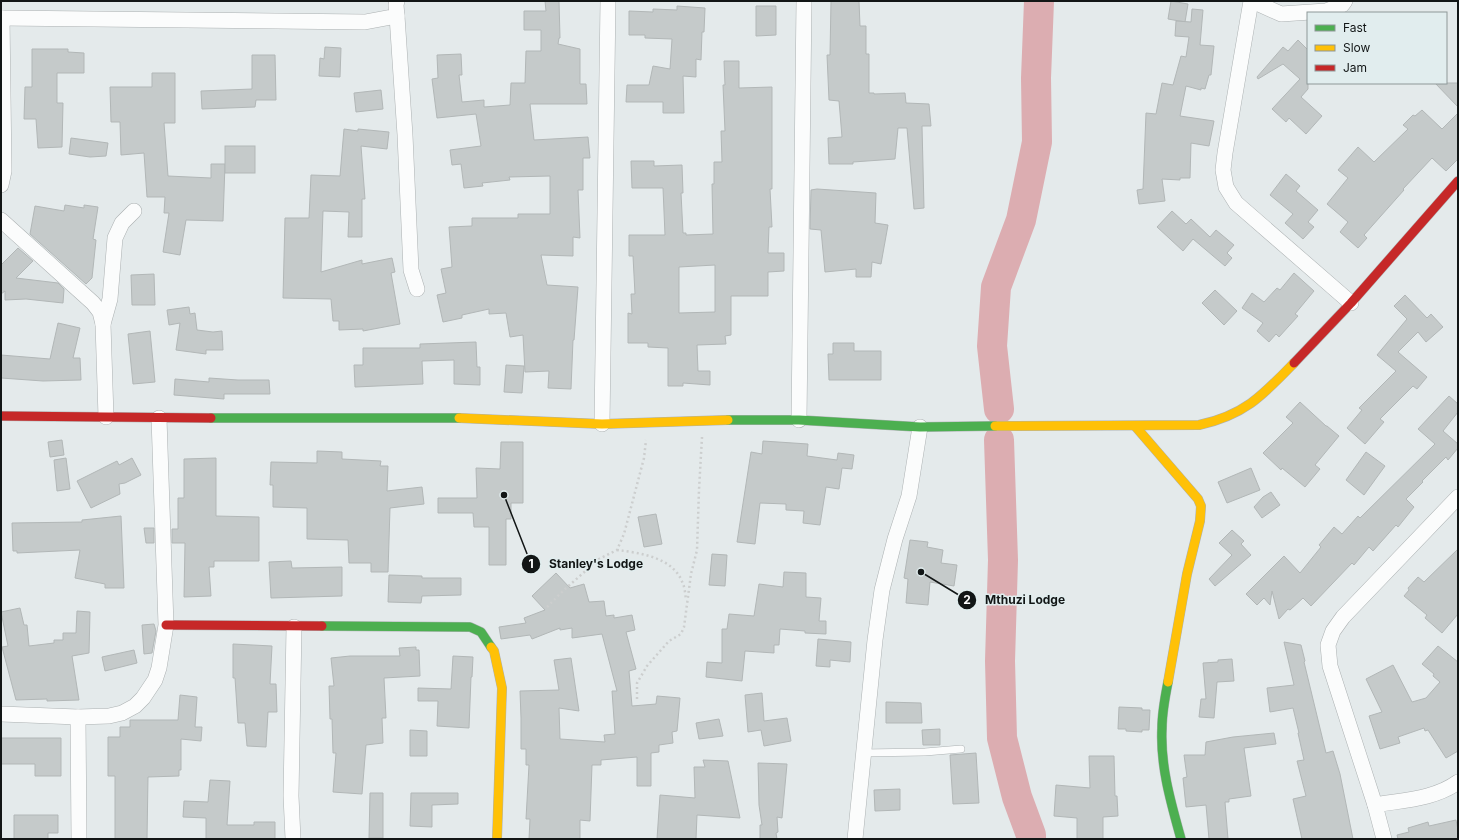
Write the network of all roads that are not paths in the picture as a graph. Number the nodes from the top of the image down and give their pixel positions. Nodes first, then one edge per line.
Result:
1 (397, 1) edge
2 (608, 1) edge
3 (804, 1) edge
4 (1252, 1) edge
5 (1345, 1) edge
6 (1307, 12) edge
7 (1311, 12) edge
8 (397, 16) junction
9 (2, 18) edge
10 (1458, 181) edge
11 (1, 185) edge
12 (134, 211) dead end
13 (1, 220) edge
14 (417, 289) dead end
15 (1351, 303) junction
16 (103, 324) junction
17 (1, 416) edge
18 (106, 417) junction
19 (159, 418) junction
20 (799, 420) junction
21 (602, 424) junction
22 (1135, 426) junction
23 (920, 427) junction
24 (1458, 497) edge
25 (166, 625) junction
26 (294, 627) junction
27 (1, 714) edge
28 (78, 717) junction
29 (961, 749) dead end
30 (863, 753) junction
31 (1458, 782) edge
32 (1375, 805) junction
33 (79, 839) edge
34 (293, 839) edge
35 (497, 839) edge
36 (855, 839) edge
37 (1181, 839) edge
38 (1384, 839) edge

1 - 8 street
2 - 21 street
3 - 20 street
4 - 6 street
4 - 15 street
5 - 7 street
8 - 9 street
8 - 14 street
9 - 11 street
10 - 15 street
12 - 16 street
13 - 16 street
15 - 22 street
16 - 18 street
17 - 18 street
18 - 19 street
19 - 21 street
19 - 25 street
20 - 21 street
20 - 23 street
22 - 23 street
22 - 37 street
23 - 30 street
24 - 32 street
25 - 26 street
25 - 28 street
26 - 34 street
26 - 35 street
27 - 28 street
28 - 33 street
29 - 30 lane
30 - 36 street
31 - 32 street
32 - 38 street

